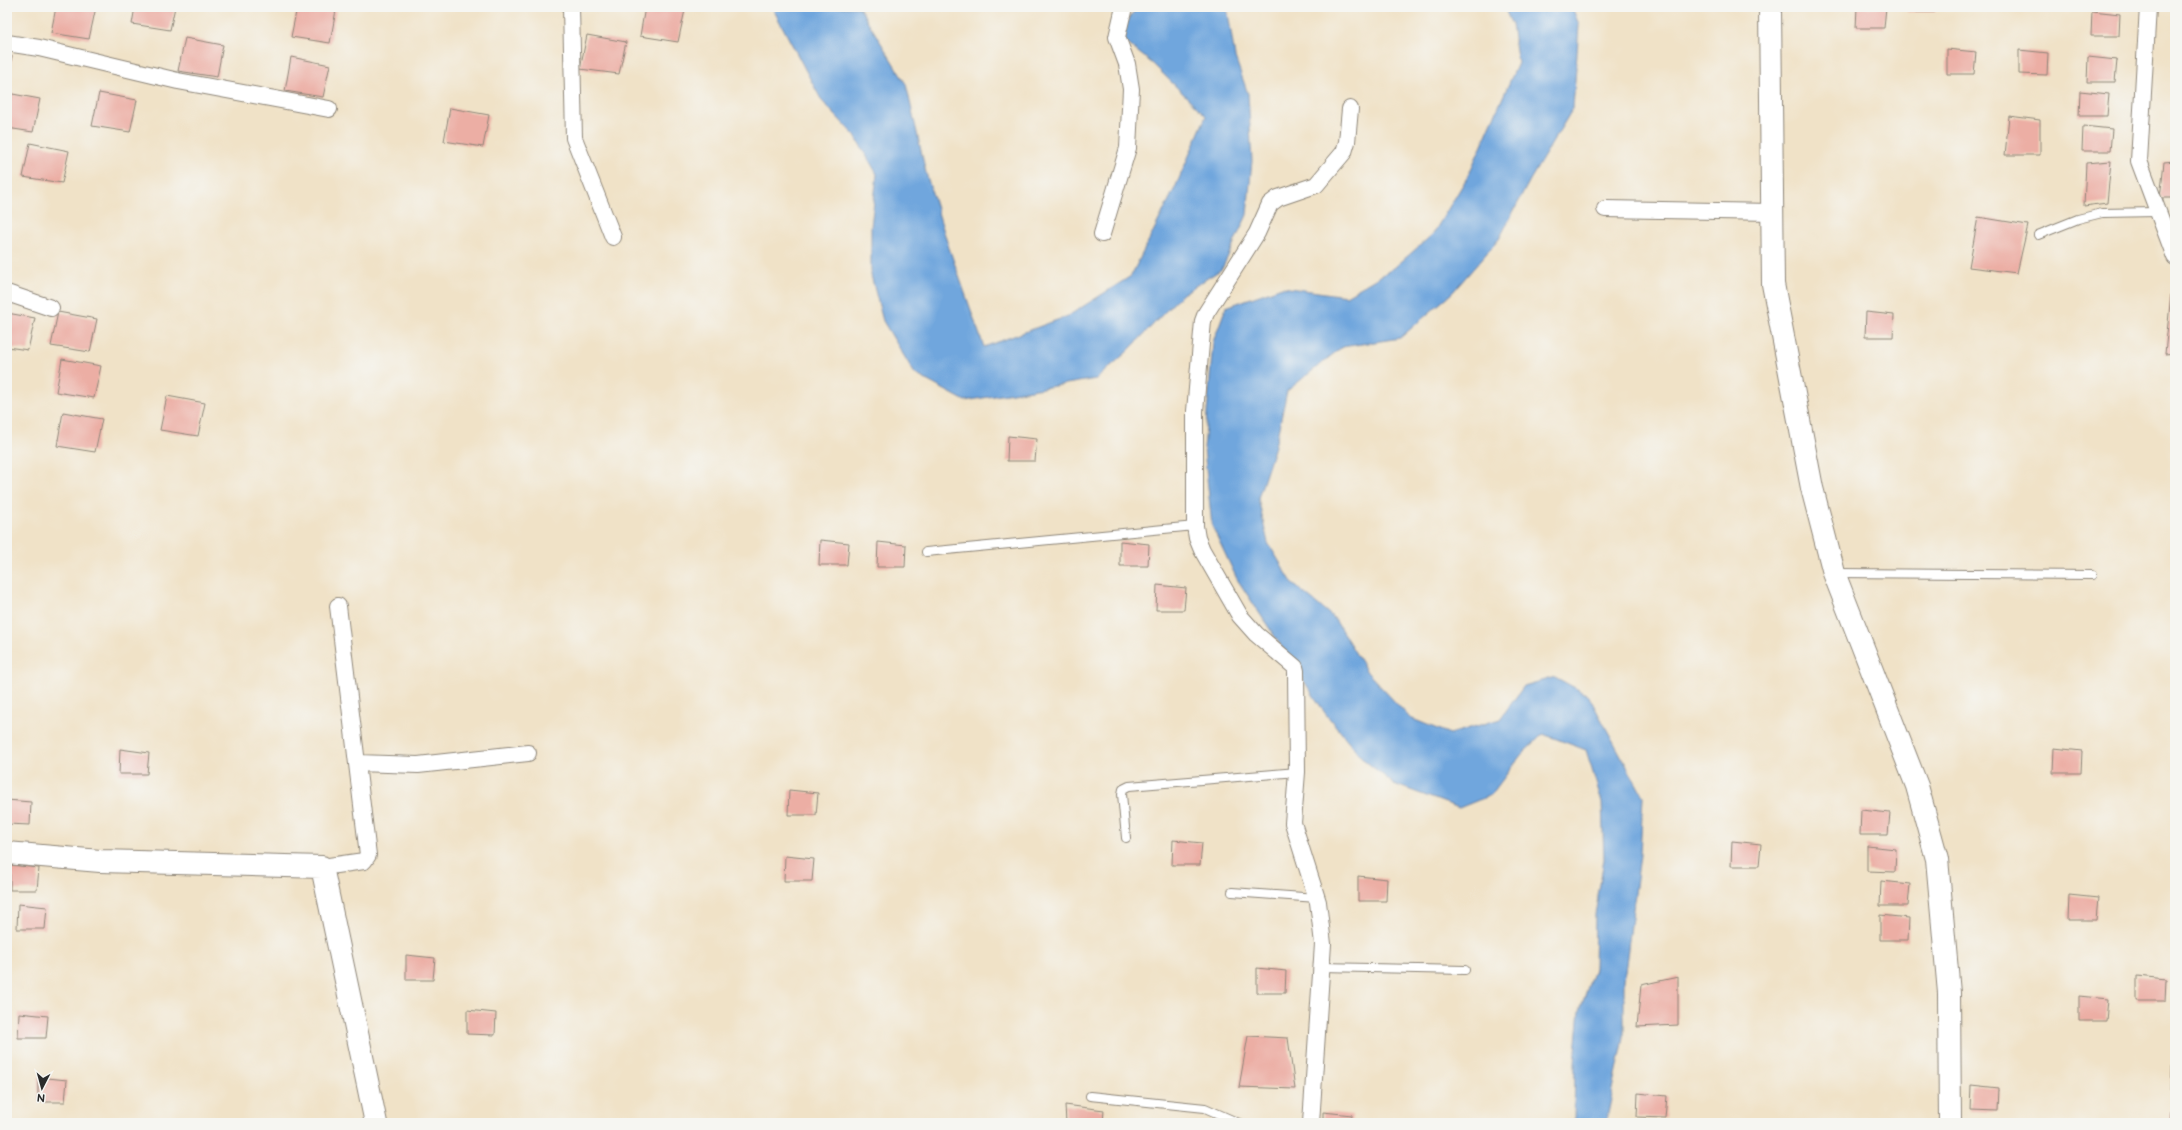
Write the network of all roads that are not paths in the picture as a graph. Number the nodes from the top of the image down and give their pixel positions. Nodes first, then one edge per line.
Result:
1 (571, 7) edge
2 (1124, 7) edge
3 (1770, 7) edge
4 (2148, 7) edge
5 (7, 42) edge
6 (329, 109) dead end
7 (1350, 109) dead end
8 (1605, 209) dead end
9 (1773, 212) junction
10 (2157, 212) junction
11 (1102, 234) dead end
12 (2038, 234) dead end
13 (614, 237) dead end
14 (2175, 257) edge
15 (7, 293) edge
16 (51, 308) dead end
17 (1195, 526) junction
18 (926, 552) dead end
19 (1834, 573) junction
20 (2092, 575) dead end
21 (338, 606) dead end
22 (528, 753) dead end
23 (357, 763) junction
24 (1297, 772) junction
25 (1126, 838) dead end
26 (7, 852) edge
27 (322, 867) junction
28 (1232, 892) dead end
29 (1317, 898) junction
30 (1321, 967) junction
31 (1464, 970) dead end
32 (1090, 1096) dead end
33 (376, 1123) edge
34 (1239, 1123) edge
35 (1312, 1123) edge
36 (1950, 1123) edge

1 - 13 street
2 - 11 street
3 - 9 street
4 - 10 street
5 - 6 street
7 - 17 street
8 - 9 street
9 - 19 street
10 - 12 lane
10 - 14 street
15 - 16 street
17 - 18 lane
17 - 24 street
19 - 20 lane
19 - 36 street
21 - 23 street
22 - 23 street
23 - 27 street
24 - 25 lane
24 - 29 street
26 - 27 street
27 - 33 street
28 - 29 lane
29 - 30 street
30 - 31 lane
30 - 35 street
32 - 34 lane

